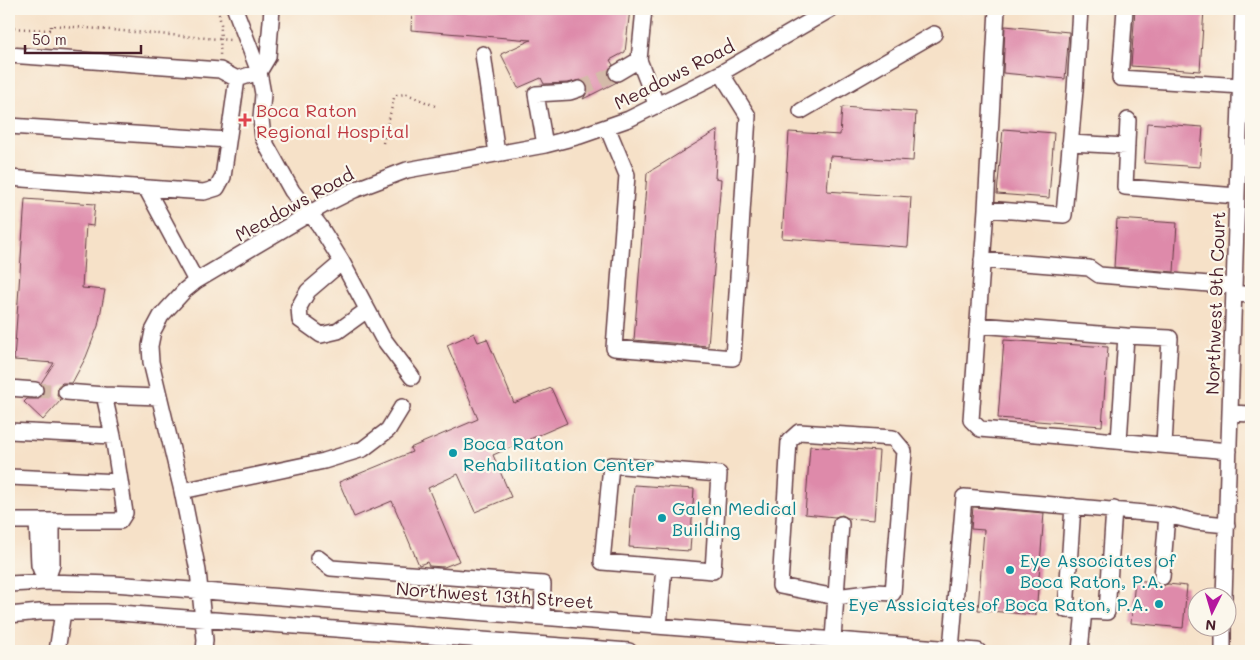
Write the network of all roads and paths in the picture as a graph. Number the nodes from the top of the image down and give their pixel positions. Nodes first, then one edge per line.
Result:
1 (218, 9) edge
2 (236, 9) edge
3 (272, 9) edge
4 (644, 9) edge
5 (832, 9) edge
6 (997, 9) edge
7 (1080, 9) edge
8 (1125, 9) edge
9 (1243, 9) edge
10 (9, 28) edge
11 (934, 34) dead end
12 (221, 39) junction
13 (248, 43) junction
14 (483, 54) dead end
15 (9, 56) edge
16 (639, 60) junction
17 (220, 70) junction
18 (259, 72) junction
19 (617, 73) tunnel mouth
20 (721, 74) junction
21 (237, 79) junction
22 (1241, 86) junction
23 (578, 89) tunnel mouth
24 (435, 106) dead end
25 (657, 106) junction
26 (801, 111) dead end
27 (1128, 120) dead end
28 (9, 126) edge
29 (606, 127) junction
30 (228, 140) junction
31 (383, 143) dead end
32 (1070, 143) junction
33 (545, 145) junction
34 (1127, 146) junction
35 (497, 154) junction
36 (9, 178) edge
37 (146, 188) junction
38 (1237, 196) junction
39 (986, 209) junction
40 (310, 213) junction
41 (982, 260) junction
42 (342, 262) junction
43 (196, 281) junction
44 (1234, 290) junction
45 (1251, 295) edge
46 (367, 310) junction
47 (978, 325) junction
48 (1126, 336) junction
49 (412, 377) dead end
50 (9, 388) edge
51 (35, 390) tunnel mouth
52 (66, 392) tunnel mouth
53 (104, 395) junction
54 (159, 397) junction
55 (402, 407) dead end
56 (1230, 413) junction
57 (1251, 414) edge
58 (9, 431) edge
59 (113, 436) junction
60 (1119, 441) junction
61 (1164, 445) junction
62 (1229, 451) junction
63 (9, 477) edge
64 (120, 482) junction
65 (182, 491) junction
66 (1073, 506) junction
67 (1114, 509) junction
68 (1167, 515) junction
69 (9, 521) edge
70 (45, 521) junction
71 (841, 524) dead end
72 (1227, 524) junction
73 (318, 558) dead end
74 (664, 567) junction
75 (1162, 576) dead end
76 (46, 582) junction
77 (9, 584) edge
78 (1224, 588) edge
79 (200, 591) junction
80 (836, 597) junction
81 (1084, 610) junction
82 (63, 612) junction
83 (9, 614) edge
84 (542, 617) junction
85 (203, 619) junction
86 (658, 626) junction
87 (1224, 638) edge
88 (833, 639) junction
89 (434, 644) edge
90 (918, 648) edge
91 (566, 649) edge
92 (951, 649) junction
93 (57, 651) edge
94 (204, 651) edge
95 (628, 651) edge
96 (978, 651) edge
97 (1080, 651) edge
98 (1223, 651) edge

1 - 12 path
2 - 13 street
3 - 18 street
4 - 16 street
5 - 20 street, Meadows Road
6 - 39 street
7 - 32 street
8 - 22 street
9 - 22 street, Northwest 9th Court
10 - 12 path
11 - 26 street
12 - 13 path
12 - 17 path
13 - 18 street
14 - 35 street
15 - 17 street
16 - 19 street
16 - 25 street
17 - 21 street
18 - 21 street
18 - 40 street
20 - 25 street, Meadows Road
20 - 29 street
21 - 30 street
22 - 38 street, Northwest 9th Court
23 - 33 street
24 - 31 path
25 - 29 street, Meadows Road
27 - 34 street
28 - 30 street
29 - 33 street, Meadows Road
30 - 37 street
32 - 34 street
32 - 39 street
33 - 35 street, Meadows Road
34 - 38 street
35 - 40 street, Meadows Road
36 - 37 street
37 - 43 street
38 - 44 street, Northwest 9th Court
39 - 41 street
40 - 42 street
40 - 43 street, Meadows Road
41 - 44 street
41 - 47 street
42 - 46 street
42 - 46 street
43 - 54 street, Meadows Road
44 - 45 street
44 - 56 street, Northwest 9th Court
46 - 49 street
47 - 48 street
47 - 60 street
48 - 60 street
48 - 61 street
50 - 51 street
52 - 53 street
53 - 54 street
53 - 59 street
54 - 65 street, Meadows Road
55 - 65 street
56 - 57 street
56 - 62 street, Northwest 9th Court
58 - 59 street
59 - 64 street
60 - 61 street
61 - 62 street
62 - 72 street, Northwest 9th Court
63 - 64 street
64 - 70 street
65 - 79 street, Meadows Road
66 - 67 street
66 - 81 street
66 - 92 street
67 - 68 street
67 - 81 street
68 - 72 street
68 - 75 street
69 - 70 street
70 - 76 street
71 - 80 street
72 - 78 street, Northwest 9th Court
73 - 84 street
74 - 74 street
74 - 86 street
76 - 77 street, Northwest 13th Street
76 - 79 street, Northwest 13th Street
79 - 84 street, Northwest 13th Street
79 - 85 street, Meadows Road
80 - 80 street
80 - 88 street
81 - 97 street
82 - 83 street
82 - 85 street
82 - 93 street
84 - 86 street, Northwest 13th Street
85 - 89 street
85 - 94 street, Meadows Road
86 - 88 street, Northwest 13th Street
87 - 98 street
88 - 90 street, Northwest 13th Street
89 - 91 street
90 - 92 street, Northwest 13th Street
91 - 95 street
92 - 96 street, Northwest 13th Street

